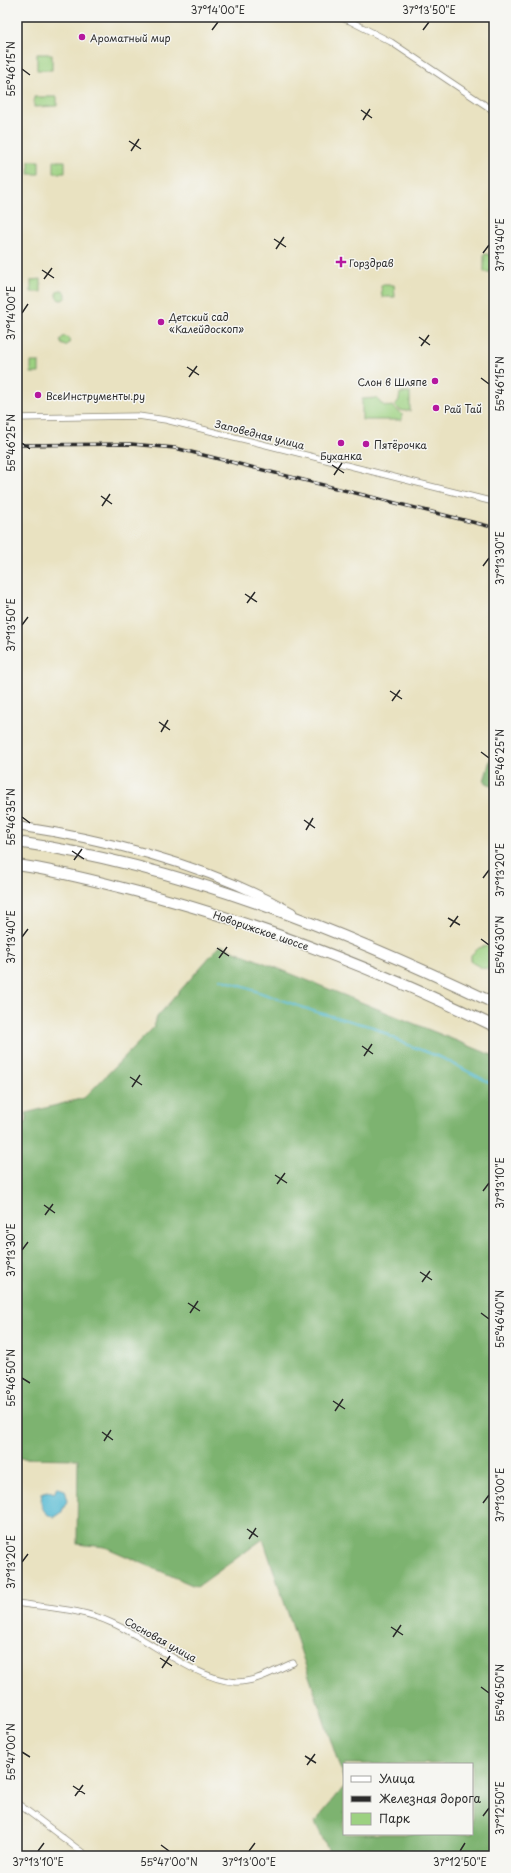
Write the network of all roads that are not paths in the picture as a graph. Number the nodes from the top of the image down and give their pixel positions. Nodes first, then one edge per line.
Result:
1 (339, 17) edge
2 (494, 111) edge
3 (17, 418) edge
4 (494, 502) edge
5 (17, 826) edge
6 (17, 842) edge
7 (17, 865) edge
8 (308, 922) junction
9 (494, 1003) edge
10 (494, 1026) edge
11 (17, 1603) edge
12 (293, 1663) dead end
13 (17, 1803) edge
14 (87, 1856) edge

1 - 2 street
3 - 4 street, Заповедная улица
5 - 8 street
6 - 8 highway
7 - 10 highway, Новорижское шоссе
8 - 9 highway
11 - 12 street, Сосновая улица
13 - 14 street

